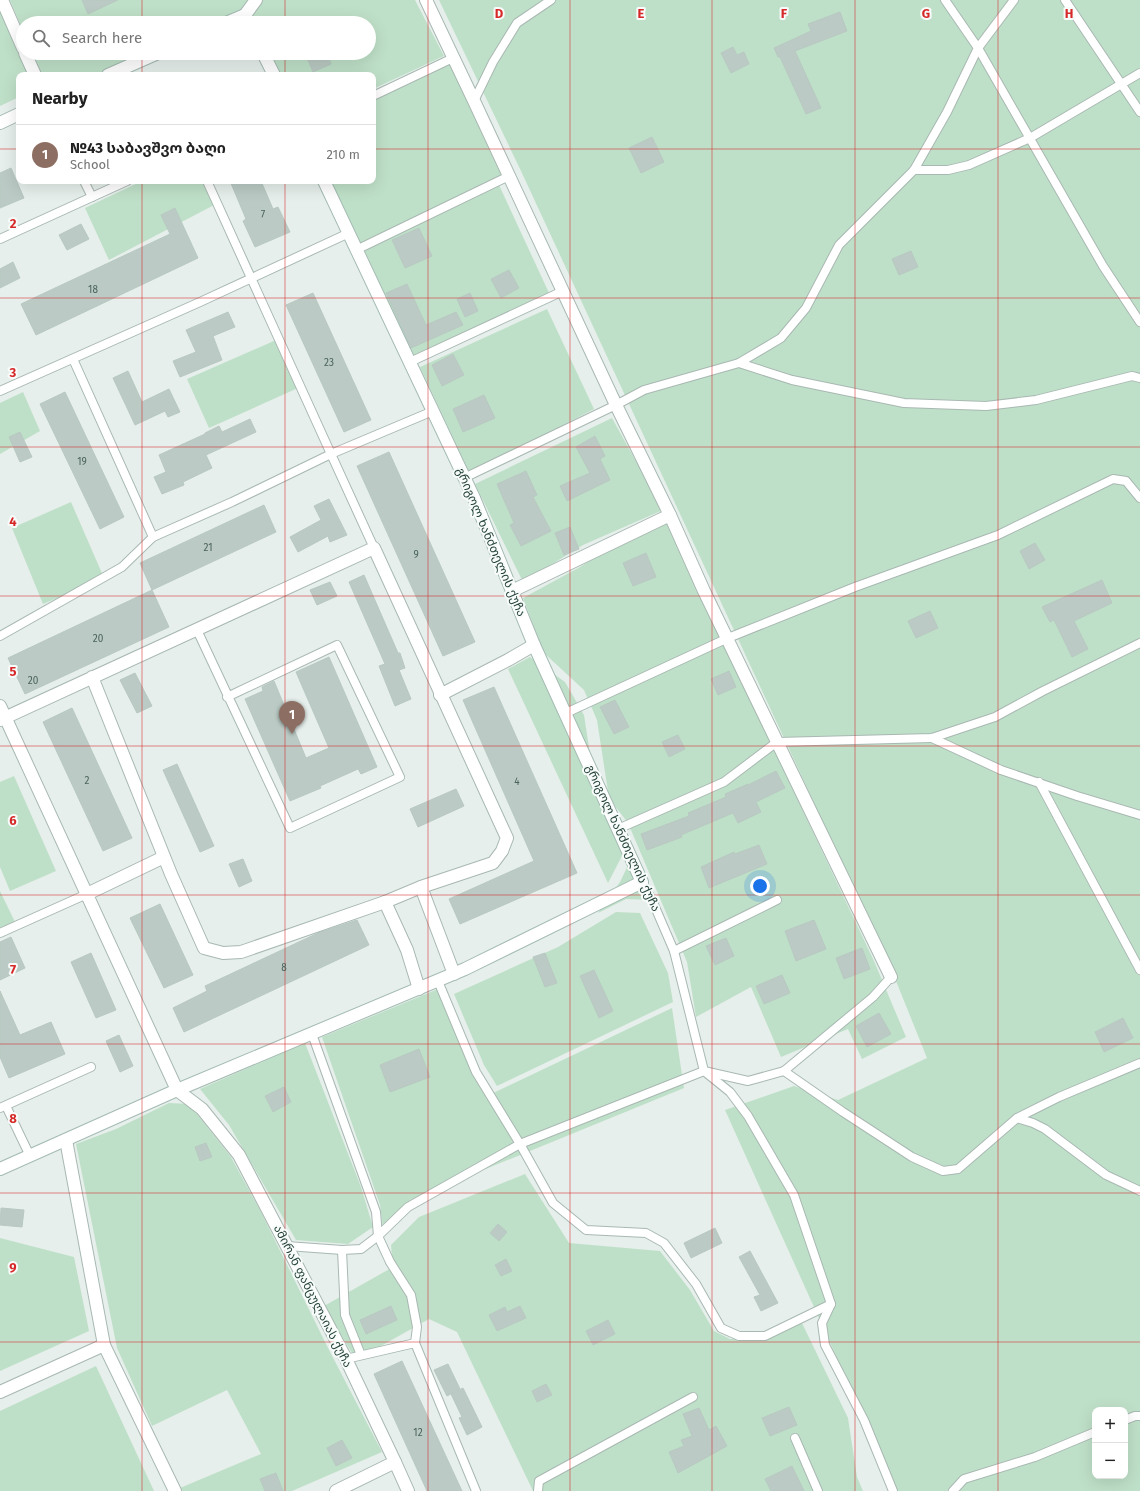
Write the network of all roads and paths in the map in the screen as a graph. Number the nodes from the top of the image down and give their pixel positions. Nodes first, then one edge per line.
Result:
1 (2, 0) edge
2 (256, 0) edge
3 (426, 0) edge
4 (551, 0) edge
5 (945, 0) edge
6 (1014, 0) edge
7 (1065, 0) edge
8 (248, 16) edge
9 (16, 32) edge
10 (978, 48) junction
11 (453, 58) junction
12 (28, 60) edge
13 (142, 60) edge
14 (266, 60) edge
15 (34, 72) edge
16 (115, 72) edge
17 (272, 72) edge
18 (1140, 73) edge
19 (1122, 84) junction
20 (376, 95) edge
21 (474, 101) junction
22 (1140, 112) edge
23 (16, 115) edge
24 (0, 123) edge
25 (1030, 138) junction
26 (914, 170) junction
27 (509, 176) junction
28 (86, 184) edge
29 (120, 184) edge
30 (209, 184) edge
31 (325, 184) edge
32 (92, 197) junction
33 (349, 233) junction
34 (0, 239) edge
35 (356, 250) junction
36 (252, 278) junction
37 (563, 291) junction
38 (1140, 322) edge
39 (73, 359) junction
40 (410, 362) junction
41 (739, 363) junction
42 (1140, 378) edge
43 (0, 391) edge
44 (616, 405) junction
45 (433, 411) junction
46 (331, 454) junction
47 (464, 478) junction
48 (1140, 498) edge
49 (670, 515) junction
50 (153, 537) junction
51 (374, 548) junction
52 (512, 591) junction
53 (196, 630) junction
54 (0, 636) edge
55 (728, 638) junction
56 (1140, 643) edge
57 (534, 645) junction
58 (92, 677) junction
59 (440, 695) junction
60 (227, 697) junction
61 (0, 706) edge
62 (566, 713) junction
63 (3, 718) edge
64 (932, 738) junction
65 (777, 742) junction
66 (1039, 782) junction
67 (1140, 815) edge
68 (618, 829) junction
69 (164, 857) junction
70 (642, 882) junction
71 (421, 888) junction
72 (86, 894) junction
73 (776, 900) dead end
74 (385, 902) junction
75 (0, 933) edge
76 (674, 951) junction
77 (1140, 970) edge
78 (454, 974) junction
79 (891, 977) joint
80 (438, 981) junction
81 (418, 989) junction
82 (312, 1034) junction
83 (1140, 1063) edge
84 (91, 1067) dead end
85 (704, 1071) junction
86 (784, 1071) junction
87 (177, 1090) junction
88 (3, 1107) edge
89 (1017, 1118) junction
90 (66, 1140) junction
91 (520, 1144) junction
92 (30, 1156) junction
93 (0, 1169) edge
94 (1140, 1191) edge
95 (378, 1236) junction
96 (288, 1246) junction
97 (342, 1250) junction
98 (831, 1304) junction
99 (415, 1343) junction
100 (104, 1345) junction
101 (361, 1355) junction
102 (346, 1359) junction
103 (0, 1392) edge
104 (693, 1397) dead end
105 (1140, 1416) edge
106 (1128, 1419) edge
107 (1092, 1433) edge
108 (795, 1438) dead end
109 (395, 1462) junction
110 (175, 1491) edge
111 (336, 1491) edge
112 (408, 1491) edge
113 (476, 1491) edge
114 (538, 1491) edge
115 (818, 1491) edge
116 (892, 1491) edge
117 (953, 1491) edge

1 - 9 street
2 - 8 street
3 - 11 street
4 - 21 lane
5 - 10 lane
6 - 10 lane
7 - 19 lane
10 - 25 lane
10 - 26 lane
11 - 20 lane
11 - 21 street
12 - 15 street
13 - 16 street
14 - 17 street
18 - 19 lane
19 - 22 lane
19 - 25 lane
21 - 27 street
23 - 24 street
25 - 26 lane
25 - 38 lane
26 - 41 lane
27 - 35 lane
27 - 37 street
28 - 32 lane
29 - 32 lane
30 - 36 lane
31 - 33 street, გრიგოლ ხანძთელის ქუჩა
32 - 34 lane
33 - 35 street, გრიგოლ ხანძთელის ქუჩა
33 - 36 lane
35 - 40 street, გრიგოლ ხანძთელის ქუჩა
36 - 39 lane
36 - 46 lane
37 - 40 lane
37 - 44 street
39 - 43 lane
39 - 50 lane
40 - 45 street, გრიგოლ ხანძთელის ქუჩა
41 - 42 lane
41 - 44 lane
44 - 47 lane
44 - 49 street
45 - 46 lane
45 - 47 street, გრიგოლ ხანძთელის ქუჩა
46 - 50 lane
46 - 51 lane
47 - 52 street, გრიგოლ ხანძთელის ქუჩა
48 - 55 lane
49 - 52 street
49 - 55 street
50 - 54 lane
51 - 53 street
51 - 59 street
52 - 57 street, გრიგოლ ხანძთელის ქუჩა
53 - 58 street
53 - 60 lane
55 - 62 lane
55 - 65 street
56 - 64 lane
57 - 59 street
57 - 62 street, გრიგოლ ხანძთელის ქუჩა
58 - 63 street
58 - 69 street
59 - 71 street
60 - 60 lane
61 - 63 street
62 - 68 street, გრიგოლ ხანძთელის ქუჩა
63 - 72 street
64 - 65 lane
64 - 66 lane
65 - 68 lane
65 - 79 street
66 - 67 lane
66 - 77 lane
68 - 70 street, გრიგოლ ხანძთელის ქუჩა
69 - 72 street
69 - 74 street
70 - 76 lane, გრიგოლ ხანძთელის ქუჩა
70 - 78 street
71 - 74 street
71 - 78 street
72 - 75 lane
72 - 87 street
73 - 76 lane
74 - 81 street
76 - 85 lane, გრიგოლ ხანძთელის ქუჩა
78 - 80 street
79 - 86 lane
80 - 81 street
80 - 91 lane
81 - 82 street
82 - 87 street
82 - 95 lane
83 - 89 lane
84 - 88 lane
85 - 86 lane
85 - 91 lane
85 - 98 lane
86 - 89 lane
87 - 90 street
87 - 96 street, ამირან ფანცულაიას ქუჩა
88 - 92 lane
89 - 94 lane
90 - 92 street
90 - 100 street
91 - 95 lane
91 - 98 lane
92 - 93 street
95 - 97 lane
95 - 99 lane
96 - 97 lane
96 - 102 street, ამირან ფანცულაიას ქუჩა
97 - 101 lane
98 - 116 lane
99 - 101 lane
99 - 113 lane
100 - 103 street
100 - 110 street
101 - 102 lane
102 - 109 street, ამირან ფანცულაიას ქუჩა
104 - 114 lane
105 - 106 lane
107 - 117 lane
108 - 115 lane
109 - 111 street
109 - 112 street, ამირან ფანცულაიას ქუჩა

